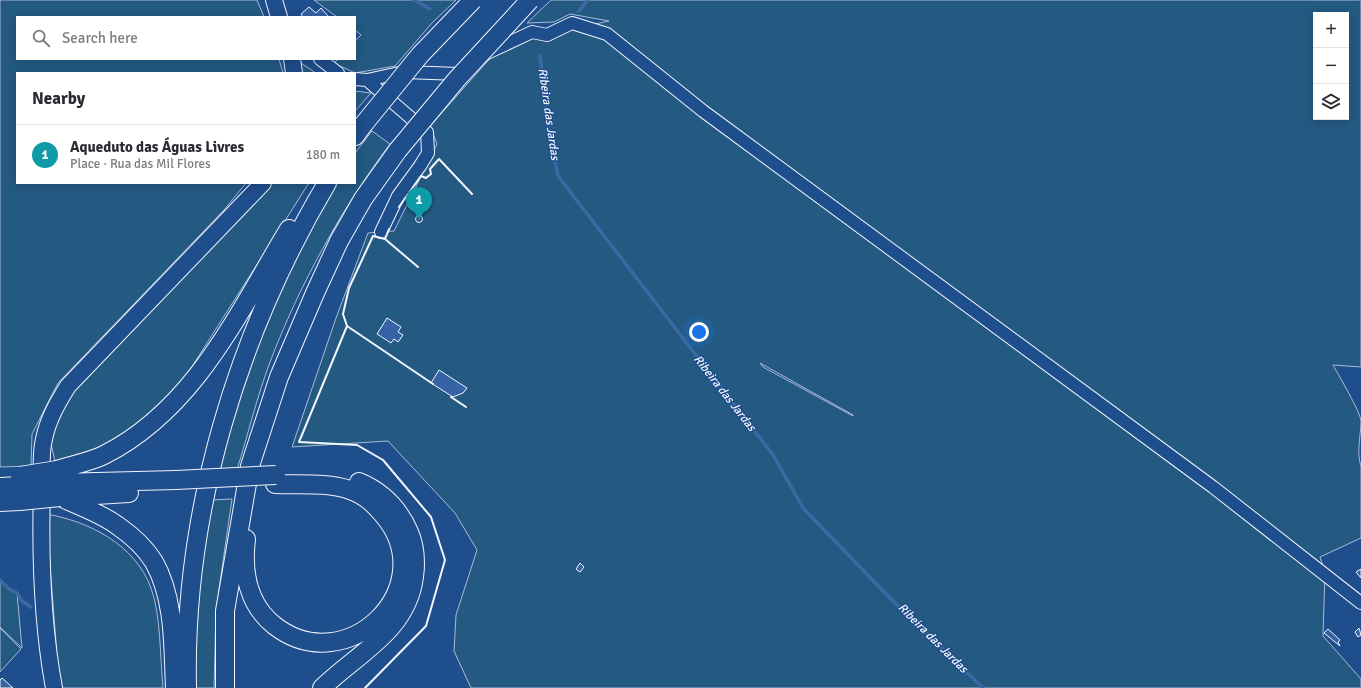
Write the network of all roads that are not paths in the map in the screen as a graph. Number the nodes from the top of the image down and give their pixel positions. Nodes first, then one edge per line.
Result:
1 (274, 0) edge
2 (473, 0) edge
3 (530, 0) edge
4 (279, 16) edge
5 (292, 60) edge
6 (321, 60) edge
7 (294, 72) edge
8 (337, 72) edge
9 (361, 80) edge
10 (358, 131) edge
11 (262, 184) edge
12 (317, 184) edge
13 (326, 184) edge
14 (381, 232) dead end
15 (261, 434) junction
16 (0, 478) edge
17 (275, 480) junction
18 (58, 483) junction
19 (0, 487) edge
20 (20, 488) junction
21 (0, 502) edge
22 (1361, 603) edge
23 (54, 688) edge
24 (175, 688) edge
25 (187, 688) edge
26 (225, 688) edge
27 (322, 688) edge

1 - 4 main road
2 - 10 highway, bridge
3 - 15 highway, bridge
5 - 7 main road
6 - 8 street
9 - 14 street
9 - 22 street
11 - 23 main road
12 - 18 highway
13 - 25 highway
15 - 17 highway
15 - 26 highway
16 - 20 highway
17 - 18 highway, bridge
17 - 27 highway
18 - 20 highway, bridge
18 - 20 highway, bridge
18 - 24 highway
19 - 20 highway
20 - 21 highway

